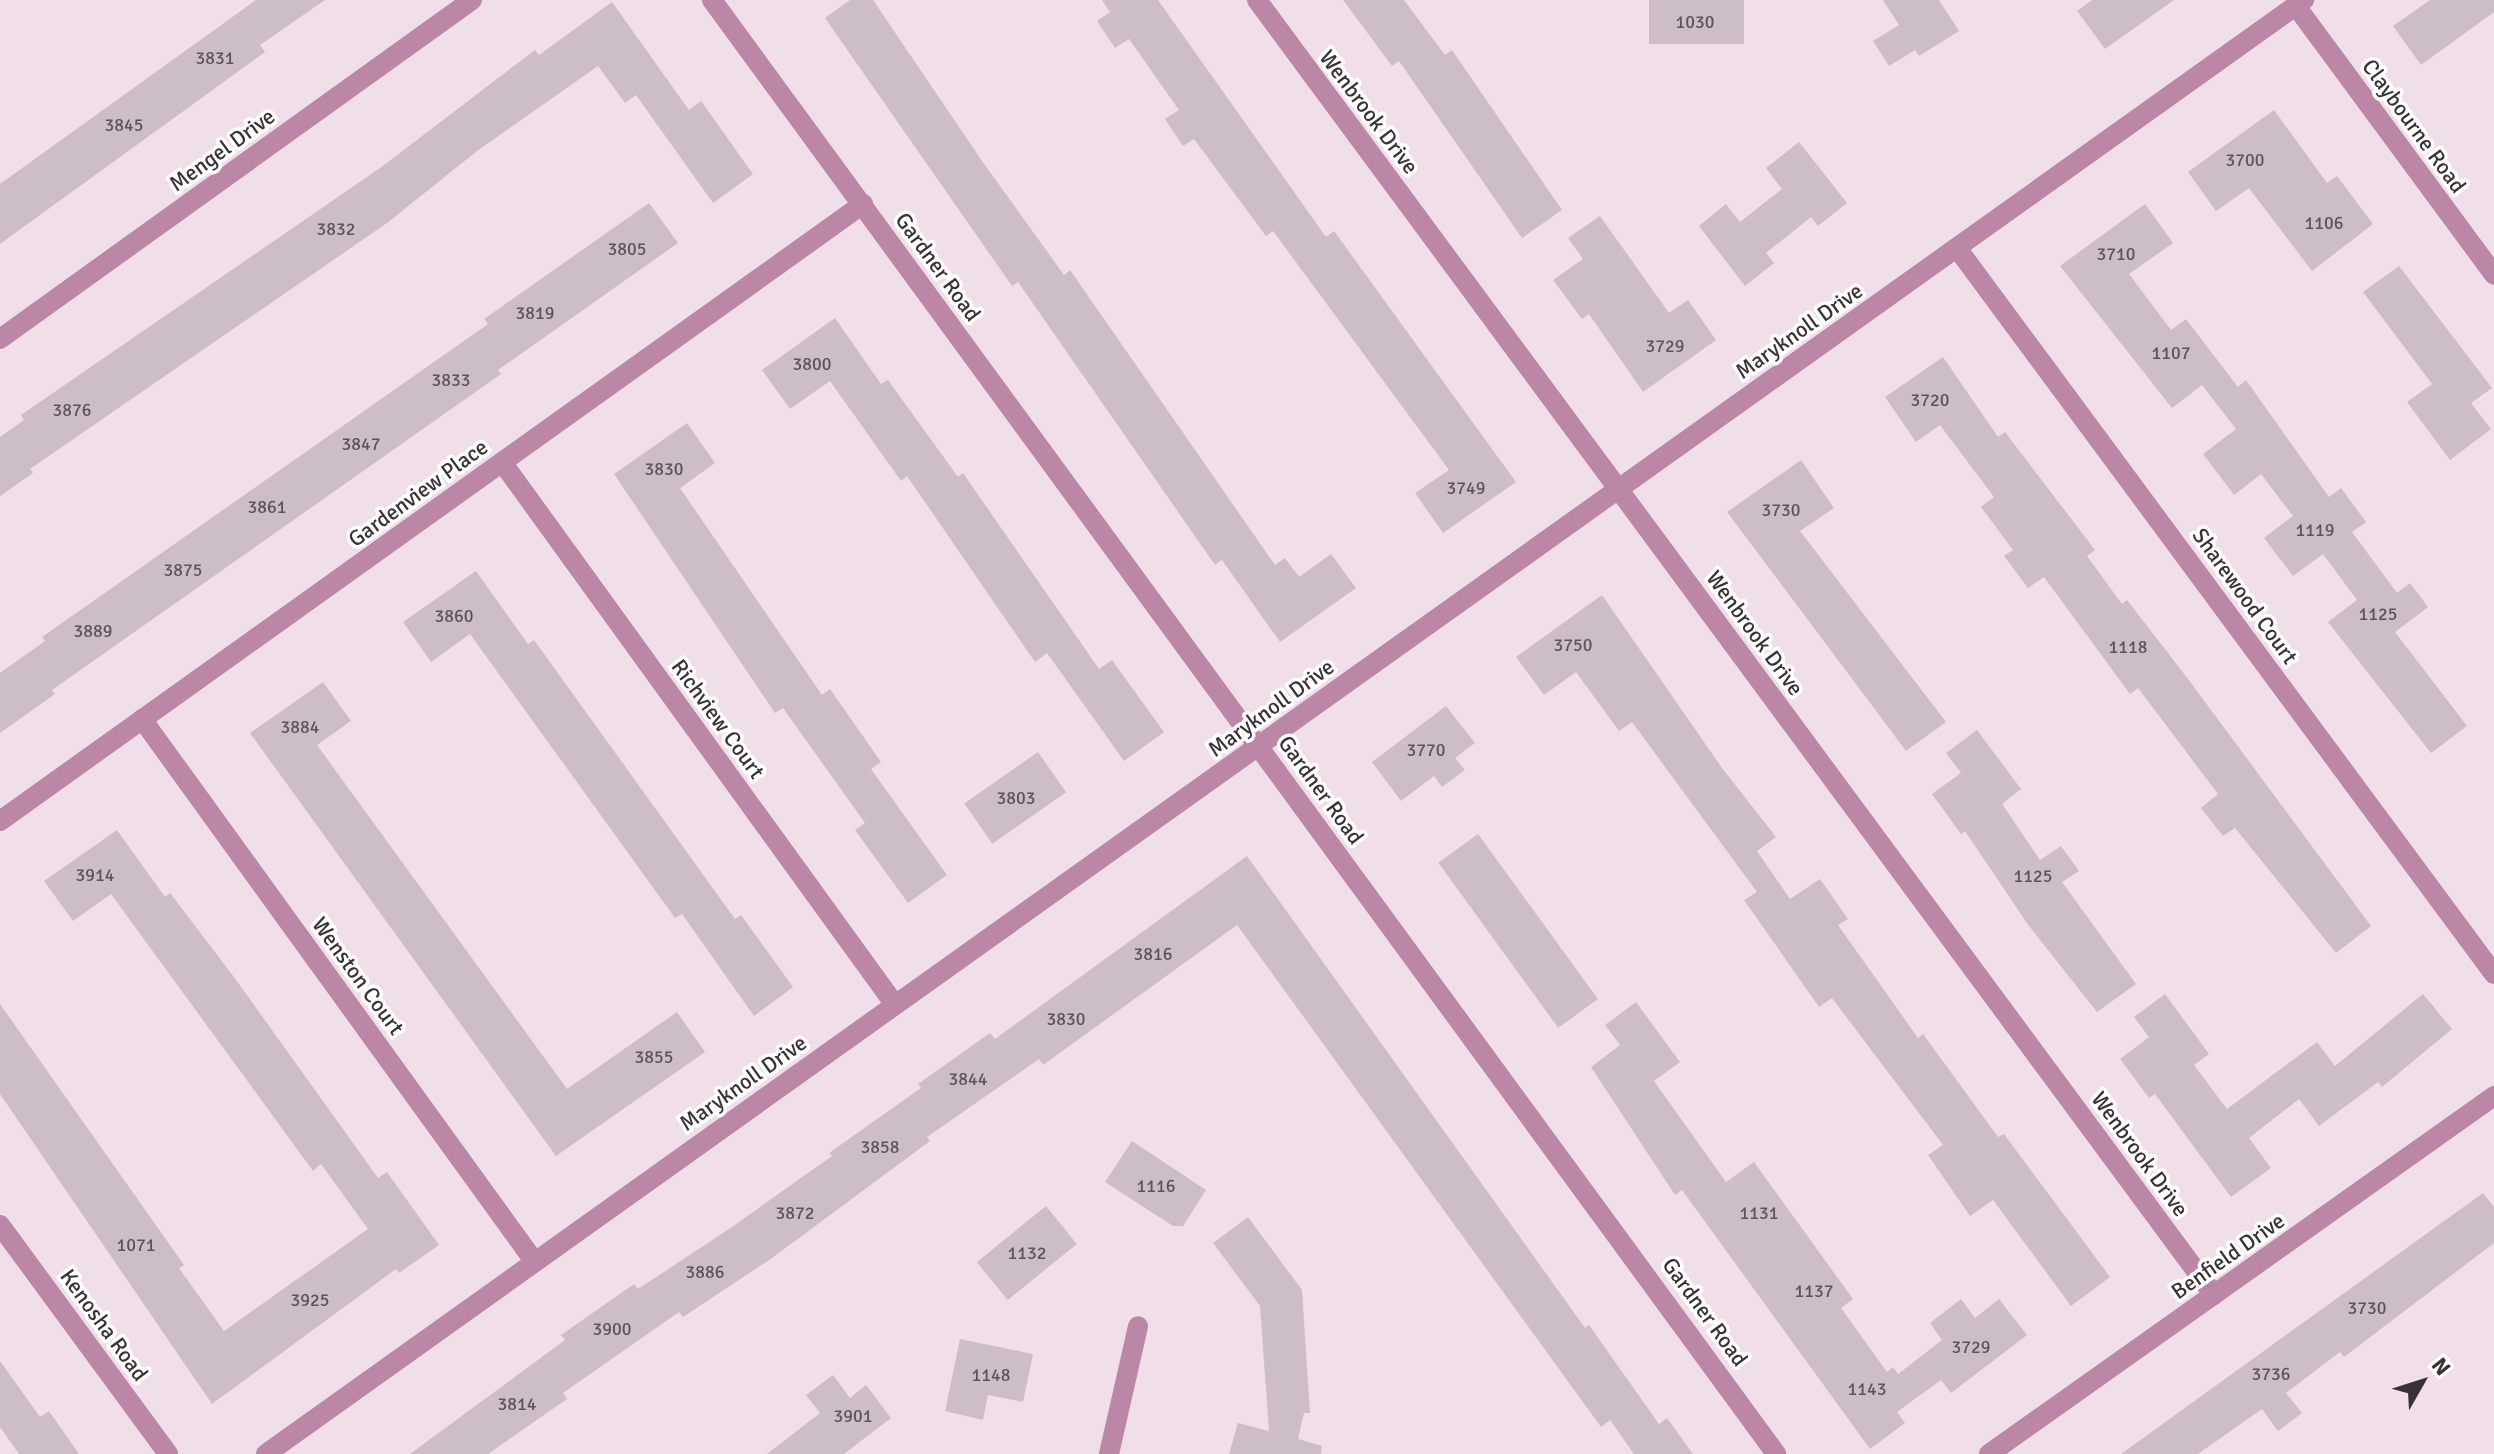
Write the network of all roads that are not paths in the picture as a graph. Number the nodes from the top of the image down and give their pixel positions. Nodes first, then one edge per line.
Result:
1 (472, 0) edge
2 (712, 0) edge
3 (1257, 0) edge
4 (2300, 3) edge
5 (863, 204) junction
6 (1957, 248) junction
7 (2494, 275) edge
8 (0, 339) edge
9 (502, 462) junction
10 (1619, 489) junction
11 (142, 719) junction
12 (1260, 747) junction
13 (0, 821) edge
14 (2494, 974) edge
15 (895, 1005) junction
16 (2494, 1096) edge
17 (0, 1225) edge
18 (534, 1261) junction
19 (2214, 1295) junction
20 (1138, 1326) dead end
21 (168, 1454) edge
22 (266, 1454) edge
23 (1109, 1454) edge
24 (1776, 1454) edge
25 (1989, 1454) edge

1 - 8 street, Mengel Drive
2 - 5 street, Gardner Road
3 - 10 street, Wenbrook Drive
4 - 6 street, Maryknoll Drive
4 - 7 street, Claybourne Road
5 - 9 street, Gardenview Place
5 - 12 street, Gardner Road
6 - 10 street, Maryknoll Drive
6 - 14 street, Sharewood Court
9 - 11 street, Gardenview Place
9 - 15 street, Richview Court
10 - 12 street, Maryknoll Drive
10 - 19 street, Wenbrook Drive
11 - 13 street, Gardenview Place
11 - 18 street, Wenston Court
12 - 15 street, Maryknoll Drive
12 - 24 street, Gardner Road
15 - 18 street, Maryknoll Drive
16 - 19 street, Benfield Drive
17 - 21 street, Kenosha Road
18 - 22 street, Maryknoll Drive
19 - 25 street, Benfield Drive
20 - 23 street

